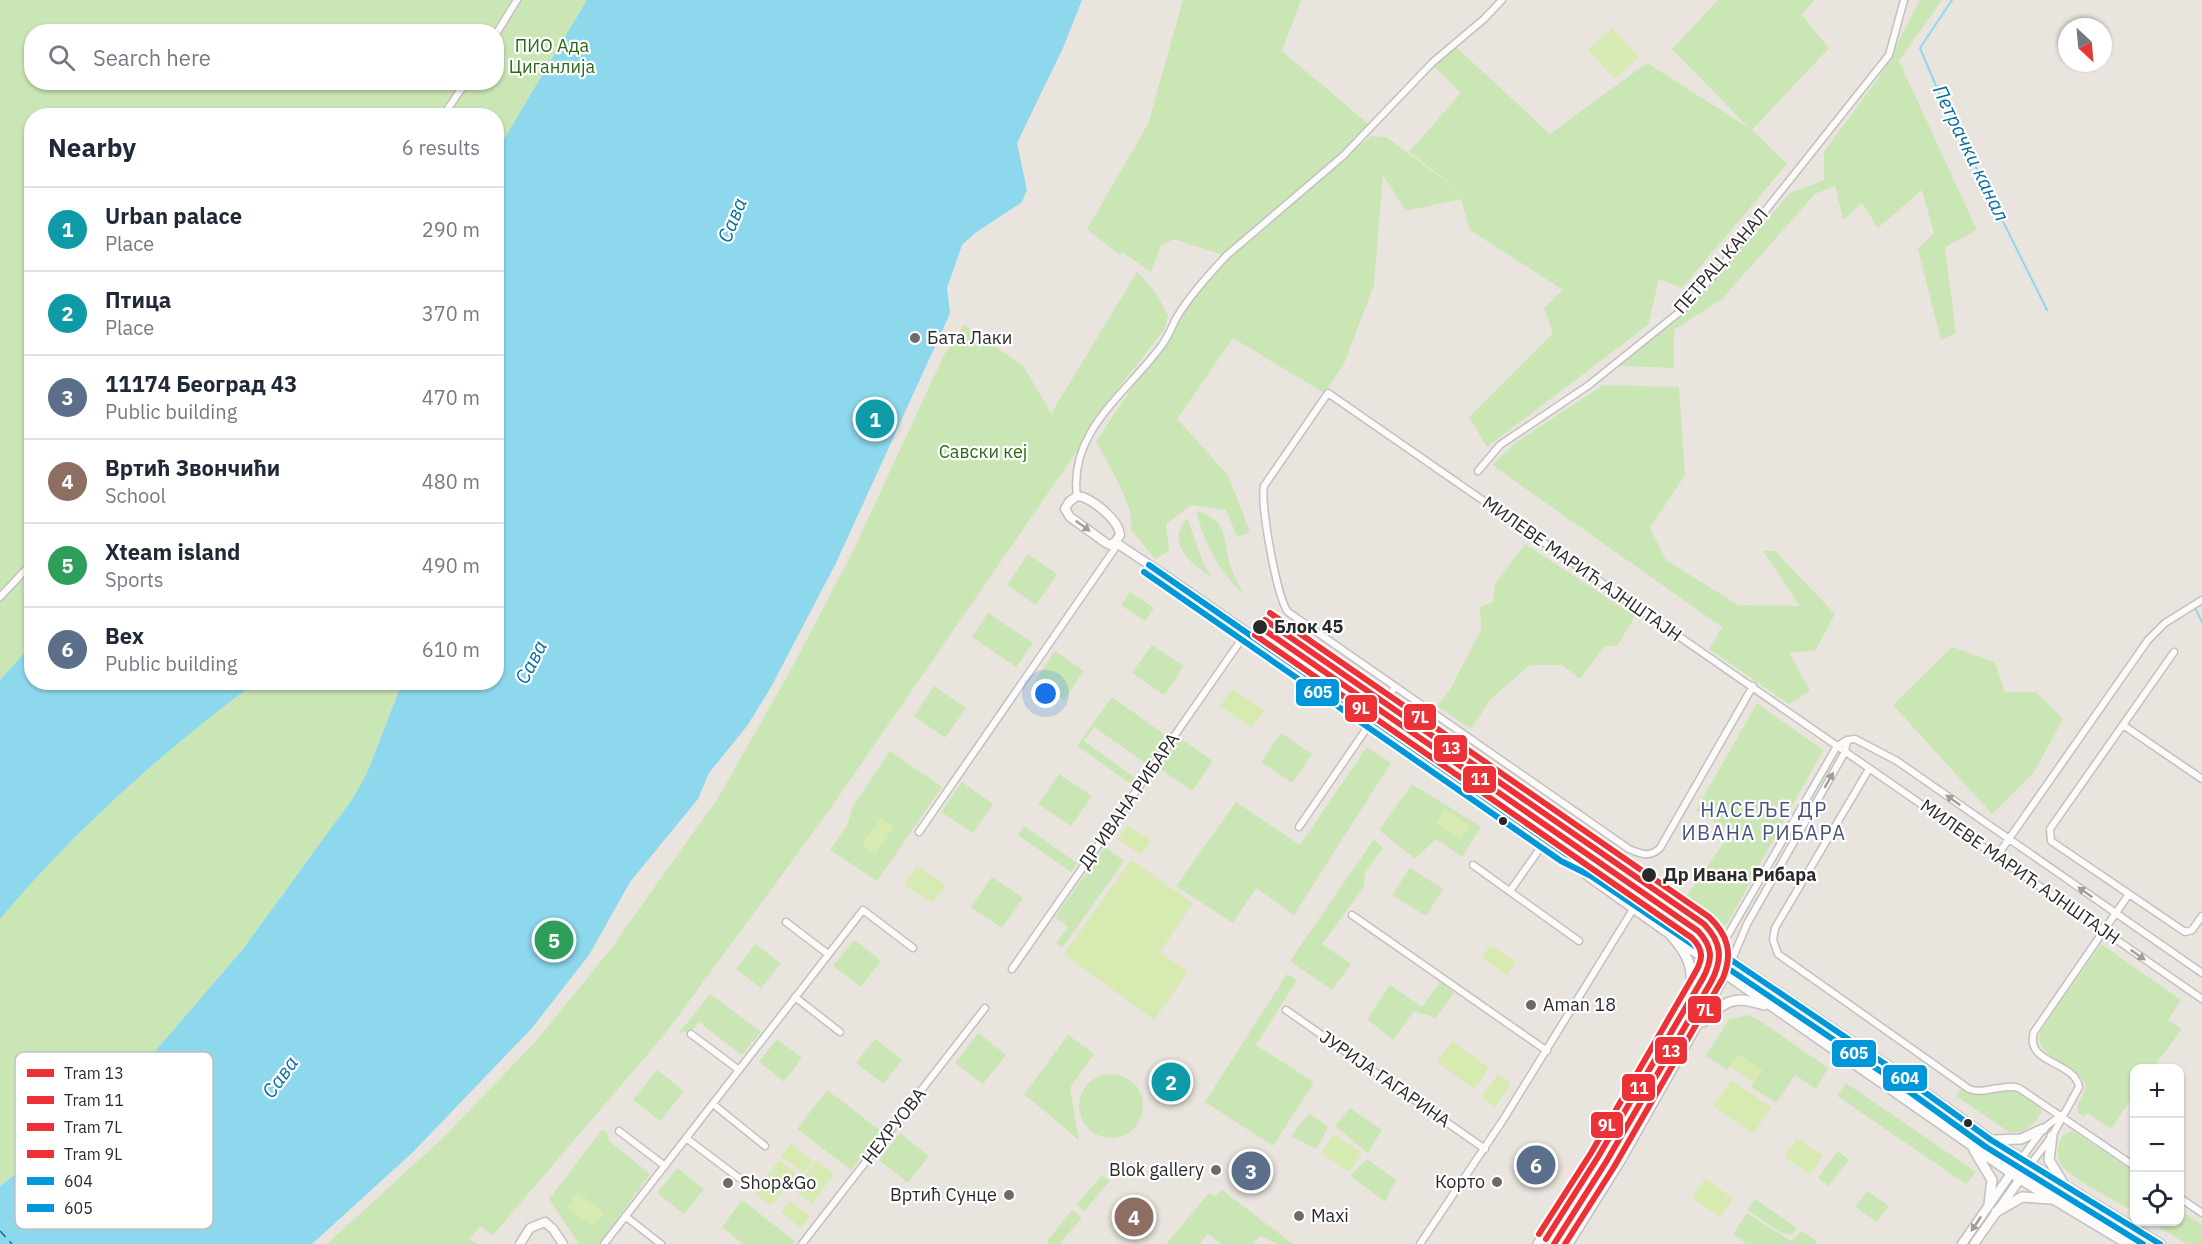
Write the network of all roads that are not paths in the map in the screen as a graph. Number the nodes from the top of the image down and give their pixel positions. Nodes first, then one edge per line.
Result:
1 (517, 0) edge
2 (1502, 0) edge
3 (1904, 0) edge
4 (502, 24) edge
5 (461, 90) edge
6 (448, 108) edge
7 (1478, 471) dead end
8 (1077, 496) junction
9 (1117, 543) junction
10 (24, 572) edge
11 (0, 597) edge
12 (2202, 600) edge
13 (1246, 633) junction
14 (2174, 652) dead end
15 (1752, 686) junction
16 (1395, 687) junction
17 (1372, 720) junction
18 (2123, 724) junction
19 (1847, 740) junction
20 (1837, 746) junction
21 (1845, 752) junction
22 (1869, 769) junction
23 (2202, 779) edge
24 (1299, 827) dead end
25 (919, 832) dead end
26 (2008, 839) junction
27 (1545, 840) junction
28 (1566, 854) junction
29 (1997, 856) junction
30 (1473, 865) dead end
31 (1510, 891) junction
32 (2129, 894) junction
33 (1640, 898) junction
34 (1633, 908) junction
35 (2115, 913) junction
36 (1352, 915) dead end
37 (2202, 916) edge
38 (786, 922) dead end
39 (2103, 931) junction
40 (1671, 935) junction
41 (1580, 941) dead end
42 (913, 948) dead end
43 (1718, 952) junction
44 (828, 954) junction
45 (1731, 962) junction
46 (1710, 963) junction
47 (1012, 969) dead end
48 (2202, 973) edge
49 (1726, 975) junction
50 (795, 997) junction
51 (1688, 998) junction
52 (2202, 998) edge
53 (1772, 1007) junction
54 (985, 1008) dead end
55 (1286, 1010) dead end
56 (1697, 1028) junction
57 (840, 1032) dead end
58 (691, 1034) dead end
59 (1546, 1051) junction
60 (739, 1070) junction
61 (713, 1104) junction
62 (2062, 1115) junction
63 (2043, 1129) junction
64 (619, 1131) dead end
65 (2052, 1136) junction
66 (686, 1138) junction
67 (1991, 1140) junction
68 (1970, 1143) junction
69 (765, 1146) dead end
70 (1485, 1149) junction
71 (2021, 1159) junction
72 (2130, 1163) edge
73 (2030, 1165) junction
74 (665, 1166) junction
75 (2011, 1173) junction
76 (739, 1178) dead end
77 (2020, 1179) junction
78 (2073, 1192) junction
79 (2184, 1201) edge
80 (1989, 1204) junction
81 (2062, 1204) junction
82 (1996, 1212) junction
83 (2202, 1214) edge
84 (625, 1216) junction
85 (520, 1244) edge
86 (563, 1244) edge
87 (604, 1244) edge
88 (661, 1244) edge
89 (802, 1244) edge
90 (1420, 1244) edge
91 (1538, 1244) edge
92 (1568, 1244) edge
93 (1962, 1244) edge
94 (1974, 1244) edge
95 (2128, 1244) edge
96 (2160, 1244) edge

1 - 4 street
2 - 8 street
3 - 7 street, ПЕТРАЦ КАНАЛ
5 - 6 street
8 - 9 street
8 -> 9 street
9 - 13 street
9 - 25 street
10 - 11 street
12 - 26 street
13 - 17 street
13 - 47 street, ДР ИВАНА РИБАРА
14 - 18 street
15 - 16 street
15 - 16 street, МИЛЕВЕ МАРИЋ АЈНШТАЈН
15 - 20 street, МИЛЕВЕ МАРИЋ АЈНШТАЈН
16 - 17 street
17 - 24 street
17 - 27 street
18 - 23 street
18 - 32 street
19 - 20 street
19 - 21 street
26 -> 19 street, МИЛЕВЕ МАРИЋ АЈНШТАЈН
20 - 21 street, МИЛЕВЕ МАРИЋ АЈНШТАЈН
20 - 43 street
21 - 22 street, МИЛЕВЕ МАРИЋ АЈНШТАЈН
45 -> 21 street
22 - 29 street, МИЛЕВЕ МАРИЋ АЈНШТАЈН
22 - 62 street
26 - 29 street
35 -> 26 street, МИЛЕВЕ МАРИЋ АЈНШТАЈН
27 - 28 street
27 - 31 street
28 - 33 street
28 - 34 street
29 - 39 street, МИЛЕВЕ МАРИЋ АЈНШТАЈН
30 - 31 street
31 - 41 street
32 - 35 street
32 - 37 street
33 - 34 street
33 - 43 street
34 - 40 street
34 - 59 street
35 - 39 street
35 - 48 street, МИЛЕВЕ МАРИЋ АЈНШТАЈН
36 - 59 street
38 - 44 street
39 -> 52 street, МИЛЕВЕ МАРИЋ АЈНШТАЈН
39 - 62 street
40 - 46 street
40 - 51 main road
42 - 44 street
43 - 45 main road
43 - 46 main road
44 - 50 street
45 - 49 main road
45 - 67 main road
46 - 49 main road
46 - 51 main road
49 - 53 main road
49 - 56 main road
50 - 57 street
50 - 60 street
51 - 91 main road
53 - 56 main road
53 - 68 main road
54 - 89 street, НЕХРУОВА
55 - 70 street, ЈУРИЈА ГАГАРИНА
56 - 92 main road
58 - 60 street
59 - 70 street
60 - 61 street
61 - 66 street
61 - 69 street
62 - 63 street
62 - 65 street
62 - 72 street
63 - 67 main road
63 - 71 street
64 - 74 street
65 - 73 street
65 - 78 main road
66 - 74 street
66 - 76 street
67 - 71 main road
68 - 75 main road
68 - 80 main road
70 - 90 street
71 - 73 main road
71 - 75 street
73 - 77 street
73 - 78 main road
74 - 84 street
75 - 77 main road
75 - 80 street
77 - 81 main road
77 - 82 street
78 - 96 main road
79 - 83 street
80 -> 93 street
81 - 82 main road
81 - 95 main road
82 - 94 street
84 - 87 street
84 - 88 street
85 - 86 street

